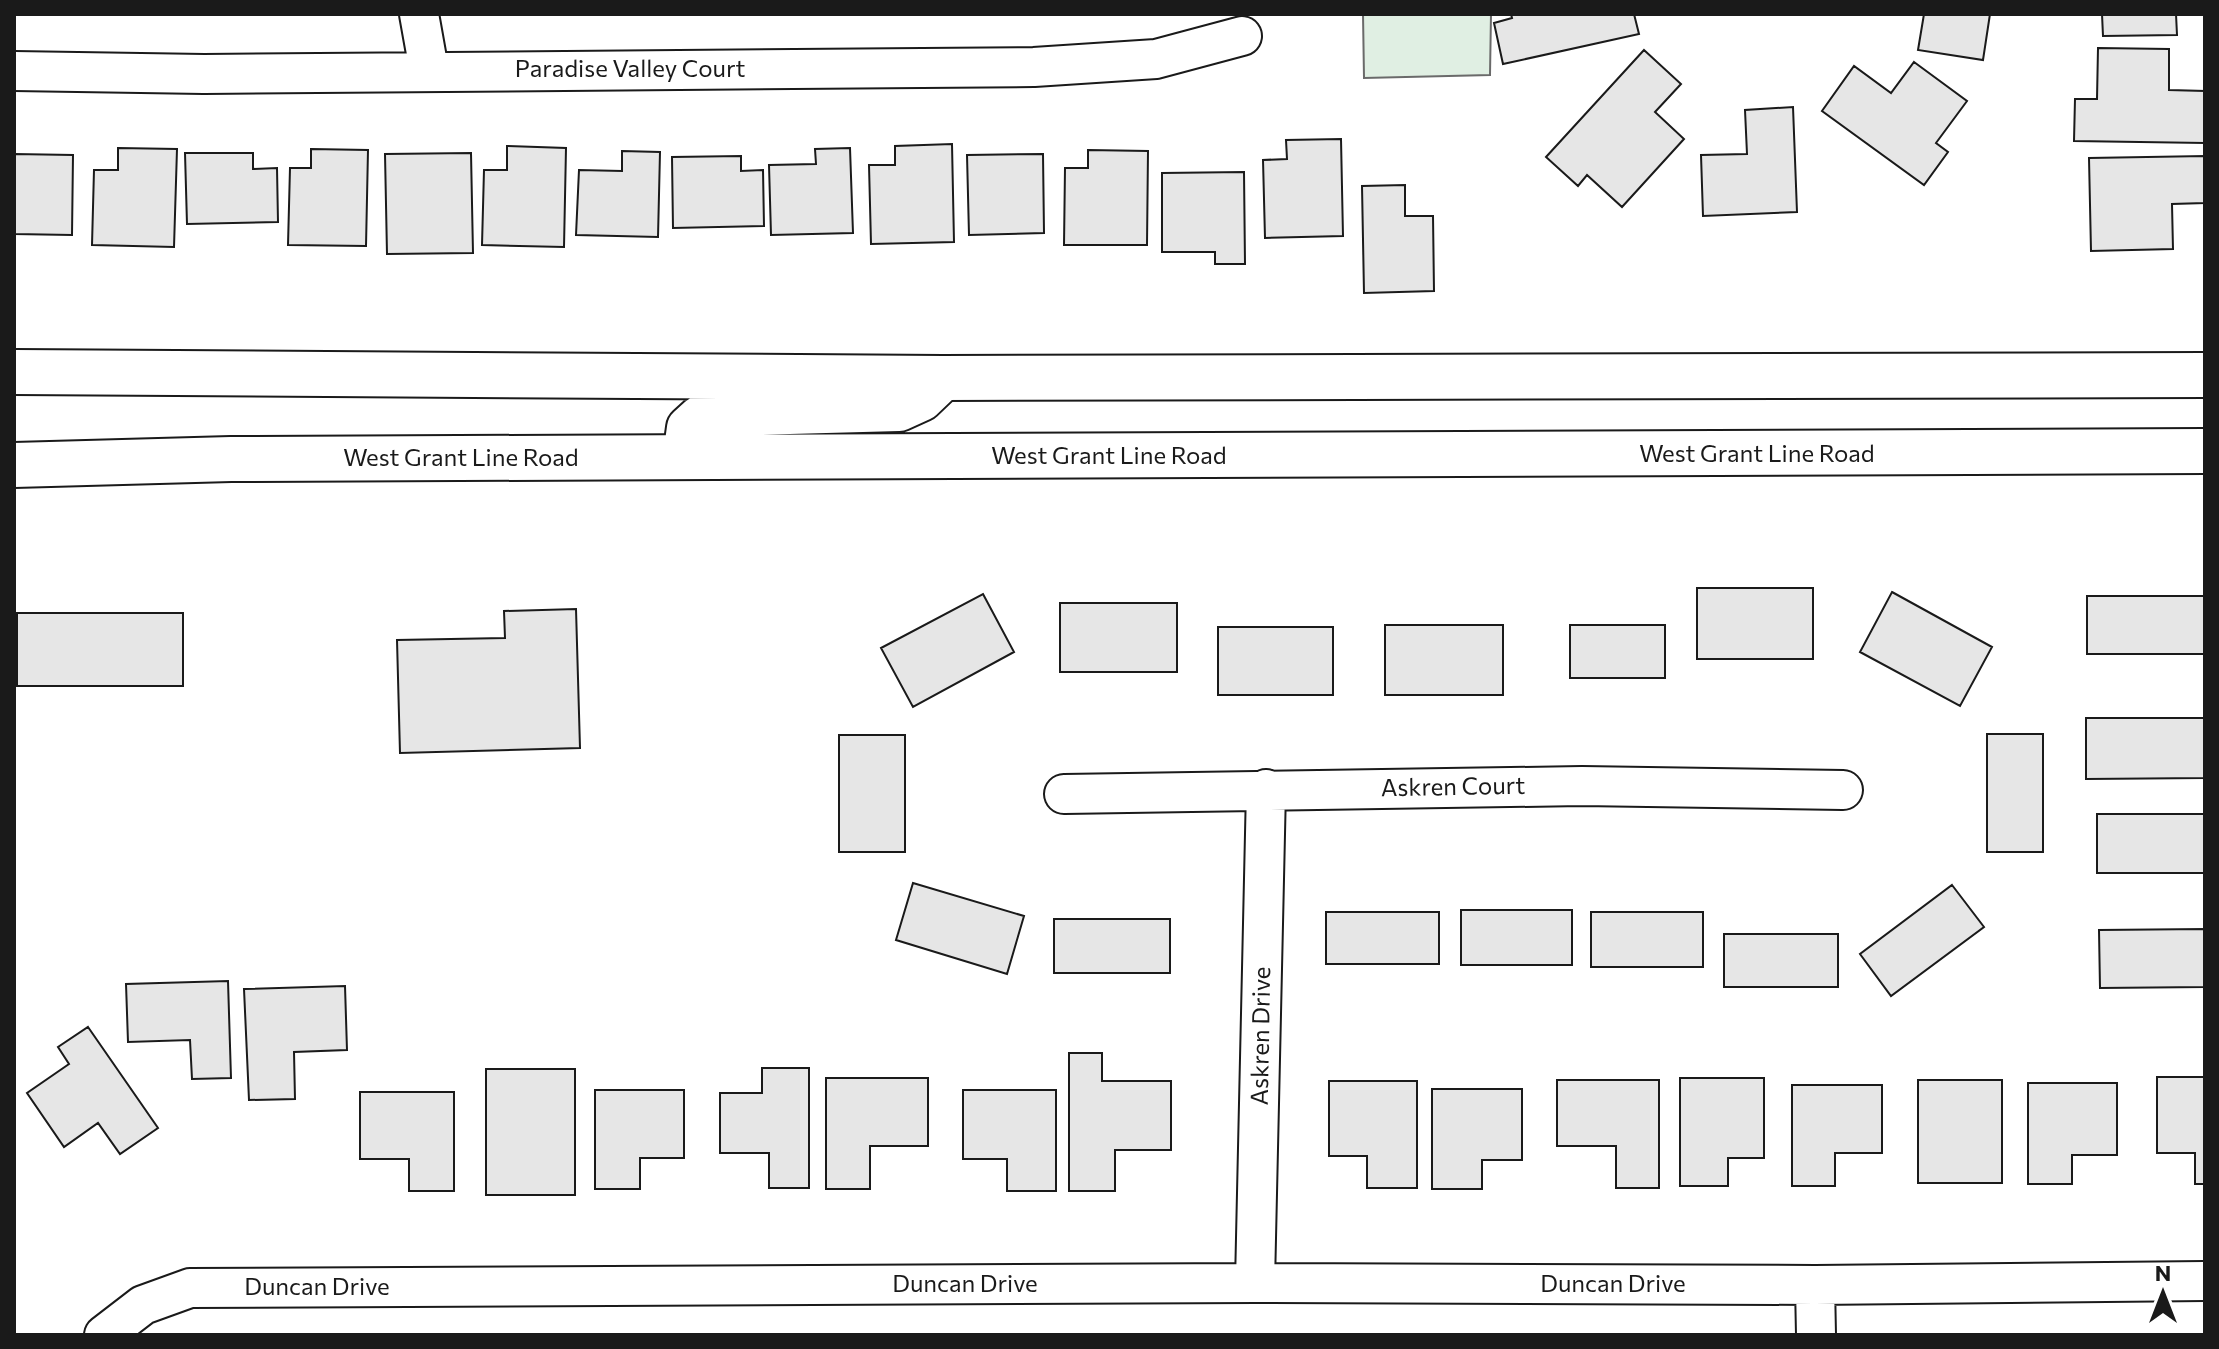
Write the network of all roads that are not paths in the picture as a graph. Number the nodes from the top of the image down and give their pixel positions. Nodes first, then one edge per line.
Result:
1 (419, 14) edge
2 (1242, 36) dead end
3 (429, 70) junction
4 (14, 71) edge
5 (14, 372) edge
6 (2205, 375) edge
7 (943, 378) junction
8 (2205, 451) edge
9 (685, 457) junction
10 (14, 465) edge
11 (1266, 789) junction
12 (1843, 790) dead end
13 (1064, 794) dead end
14 (2205, 1281) edge
15 (1255, 1283) junction
16 (1815, 1285) junction
17 (114, 1327) edge
18 (1816, 1335) edge

1 - 3 street
2 - 3 street, Paradise Valley Court
3 - 4 street, Paradise Valley Court
5 - 7 main road
6 - 7 main road
7 - 9 main road
8 - 9 main road, West Grant Line Road
9 - 10 main road, West Grant Line Road
11 - 12 street, Askren Court
11 - 13 street, Askren Court
11 - 15 street, Askren Drive
14 - 16 street, Duncan Drive
15 - 16 street, Duncan Drive
15 - 17 street, Duncan Drive
16 - 18 street

